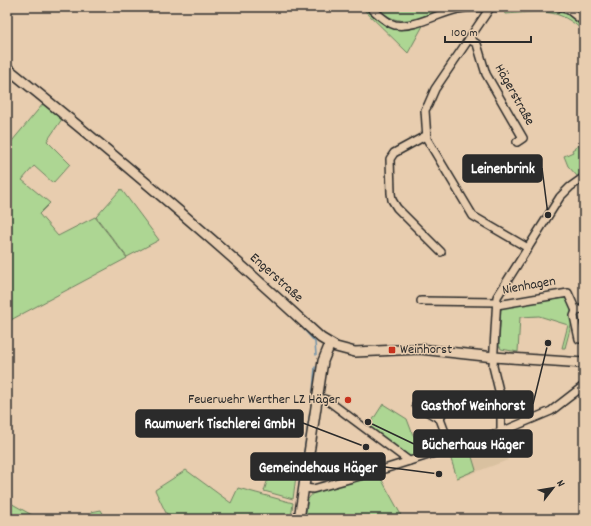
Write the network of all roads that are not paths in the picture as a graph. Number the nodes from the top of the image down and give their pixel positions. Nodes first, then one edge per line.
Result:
1 (370, 7) edge
2 (504, 7) edge
3 (561, 7) edge
4 (490, 8) edge
5 (584, 22) edge
6 (469, 39) junction
7 (7, 68) edge
8 (427, 135) junction
9 (517, 142) dead end
10 (584, 177) edge
11 (528, 248) junction
12 (440, 252) dead end
13 (421, 301) dead end
14 (497, 303) junction
15 (584, 308) edge
16 (576, 311) junction
17 (580, 339) dead end
18 (330, 344) junction
19 (494, 357) junction
20 (584, 363) edge
21 (582, 386) dead end
22 (317, 397) junction
23 (416, 404) dead end
24 (447, 407) dead end
25 (440, 419) junction
26 (501, 432) junction
27 (450, 448) junction
28 (409, 461) junction
29 (304, 488) junction
30 (299, 519) edge

1 - 4 street
2 - 4 street
3 - 5 street
4 - 6 street
6 - 8 street
6 - 9 street, Hägerstraße
7 - 18 main road, Engerstraße
8 - 11 street
8 - 12 street
10 - 11 street
11 - 14 street
13 - 14 street
14 - 16 street, Nienhagen
14 - 19 street
15 - 16 street
16 - 17 street, Nienhagen
18 - 19 main road, Engerstraße
18 - 22 main road
19 - 20 main road, Engerstraße
19 - 26 street
21 - 26 street
22 - 28 street
22 - 29 main road
23 - 25 street
24 - 25 street
25 - 27 street
26 - 27 street
27 - 28 street
28 - 29 street
29 - 30 main road

